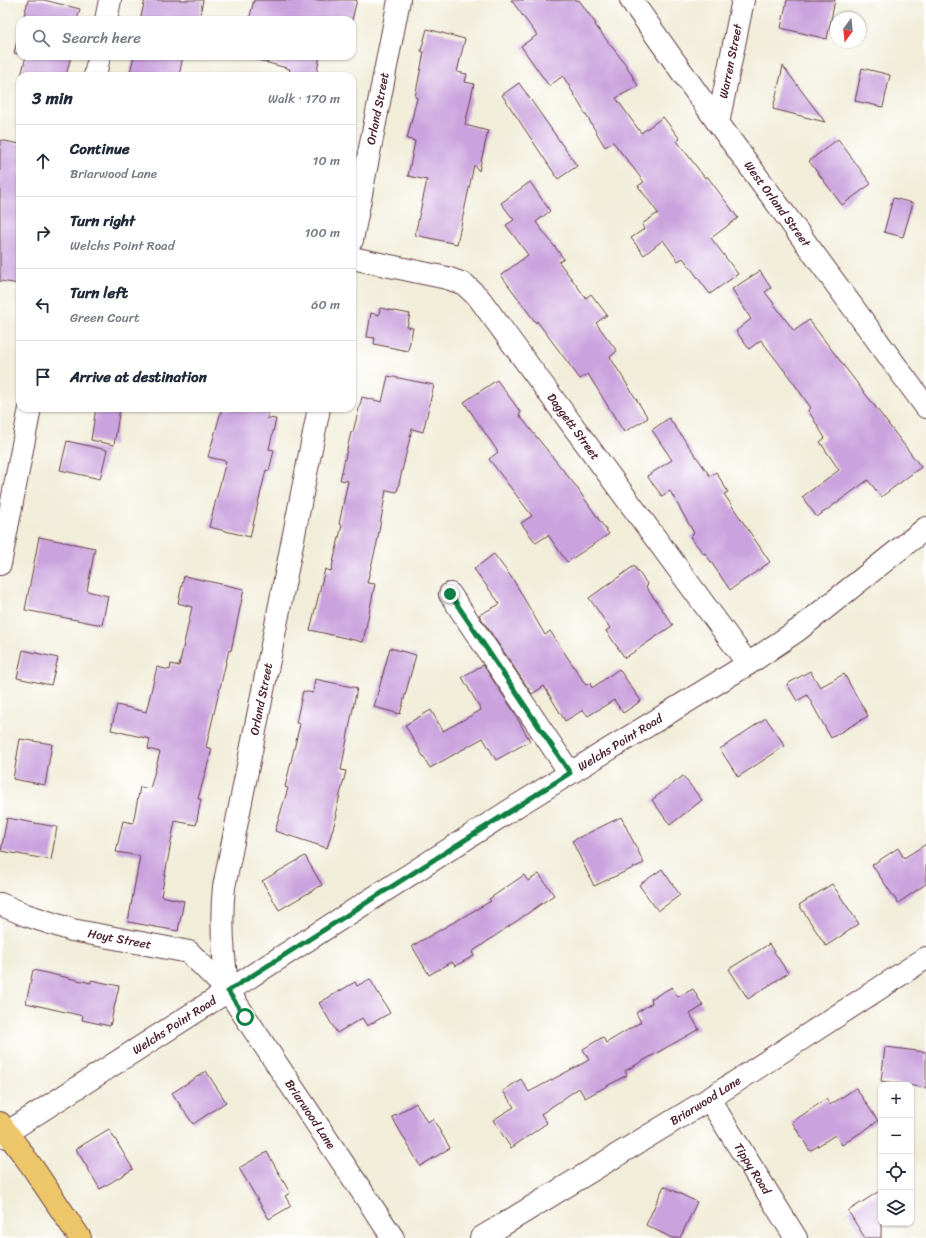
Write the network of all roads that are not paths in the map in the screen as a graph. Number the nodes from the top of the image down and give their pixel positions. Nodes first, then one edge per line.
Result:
1 (110, 0) edge
2 (399, 0) edge
3 (631, 0) edge
4 (743, 0) edge
5 (107, 16) edge
6 (98, 60) edge
7 (96, 72) edge
8 (718, 123) junction
9 (356, 220) edge
10 (356, 259) edge
11 (926, 407) edge
12 (29, 412) edge
13 (318, 412) edge
14 (926, 528) edge
15 (0, 564) edge
16 (450, 594) dead end
17 (748, 664) junction
18 (570, 773) junction
19 (0, 904) edge
20 (926, 958) edge
21 (228, 991) junction
22 (709, 1099) junction
23 (2, 1131) edge
24 (80, 1238) edge
25 (393, 1238) edge
26 (481, 1238) edge
27 (796, 1238) edge

1 - 5 street
2 - 9 street, Orland Street
3 - 8 street, West Orland Street
4 - 8 street, Warren Street
6 - 7 street
8 - 11 street, West Orland Street
10 - 17 street, Daggett Street
12 - 15 street
13 - 21 street, Orland Street
14 - 17 street, Welchs Point Road
16 - 18 street
17 - 18 street, Welchs Point Road
18 - 21 street, Welchs Point Road
19 - 21 street, Hoyt Street
20 - 22 street, Briarwood Lane
21 - 23 street, Welchs Point Road
21 - 25 street, Briarwood Lane
22 - 26 street, Briarwood Lane
22 - 27 street, Tippy Road
23 - 24 main road

